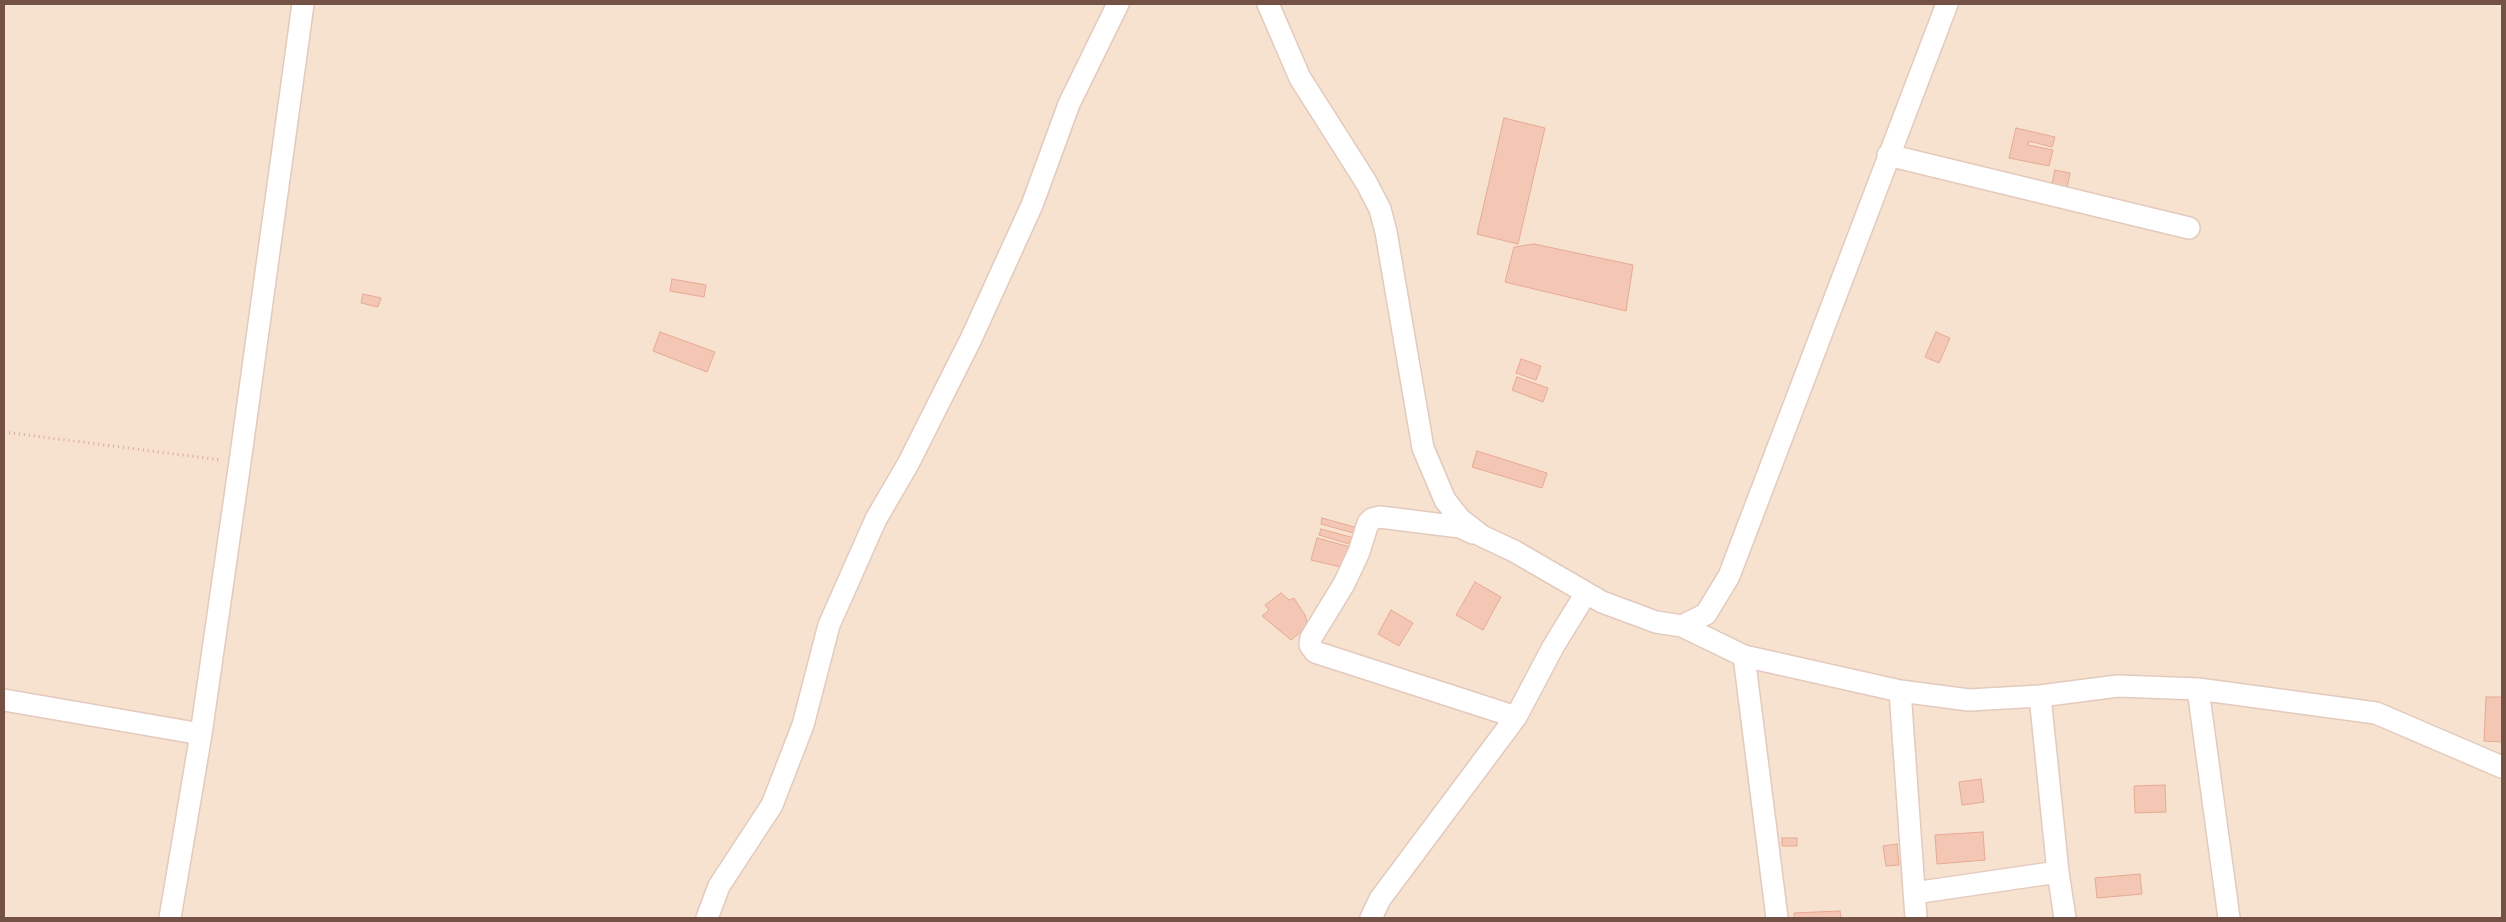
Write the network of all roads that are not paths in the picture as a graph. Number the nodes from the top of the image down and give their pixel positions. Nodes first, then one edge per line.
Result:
1 (302, 4) edge
2 (1118, 4) edge
3 (1268, 4) edge
4 (1947, 4) edge
5 (1888, 155) junction
6 (2189, 228) dead end
7 (1482, 536) junction
8 (1586, 593) junction
9 (1682, 626) junction
10 (1744, 656) junction
11 (2198, 689) junction
12 (1900, 691) junction
13 (2040, 696) junction
14 (4, 700) edge
15 (1516, 717) junction
16 (201, 734) junction
17 (2502, 768) edge
18 (2058, 872) junction
19 (1914, 893) junction
20 (170, 918) edge
21 (706, 918) edge
22 (1371, 918) edge
23 (1777, 918) edge
24 (1916, 918) edge
25 (2065, 918) edge
26 (2229, 918) edge

1 - 16 street
2 - 21 street
3 - 7 street
4 - 5 street
5 - 6 street
5 - 9 street
7 - 8 street
7 - 15 street
8 - 9 street
8 - 15 street
9 - 10 street
10 - 12 street
10 - 23 street
11 - 13 street
11 - 17 street
11 - 26 street
12 - 13 street
12 - 19 street
13 - 18 street
14 - 16 street
15 - 22 street
16 - 20 street
18 - 19 street
18 - 25 street
19 - 24 street

